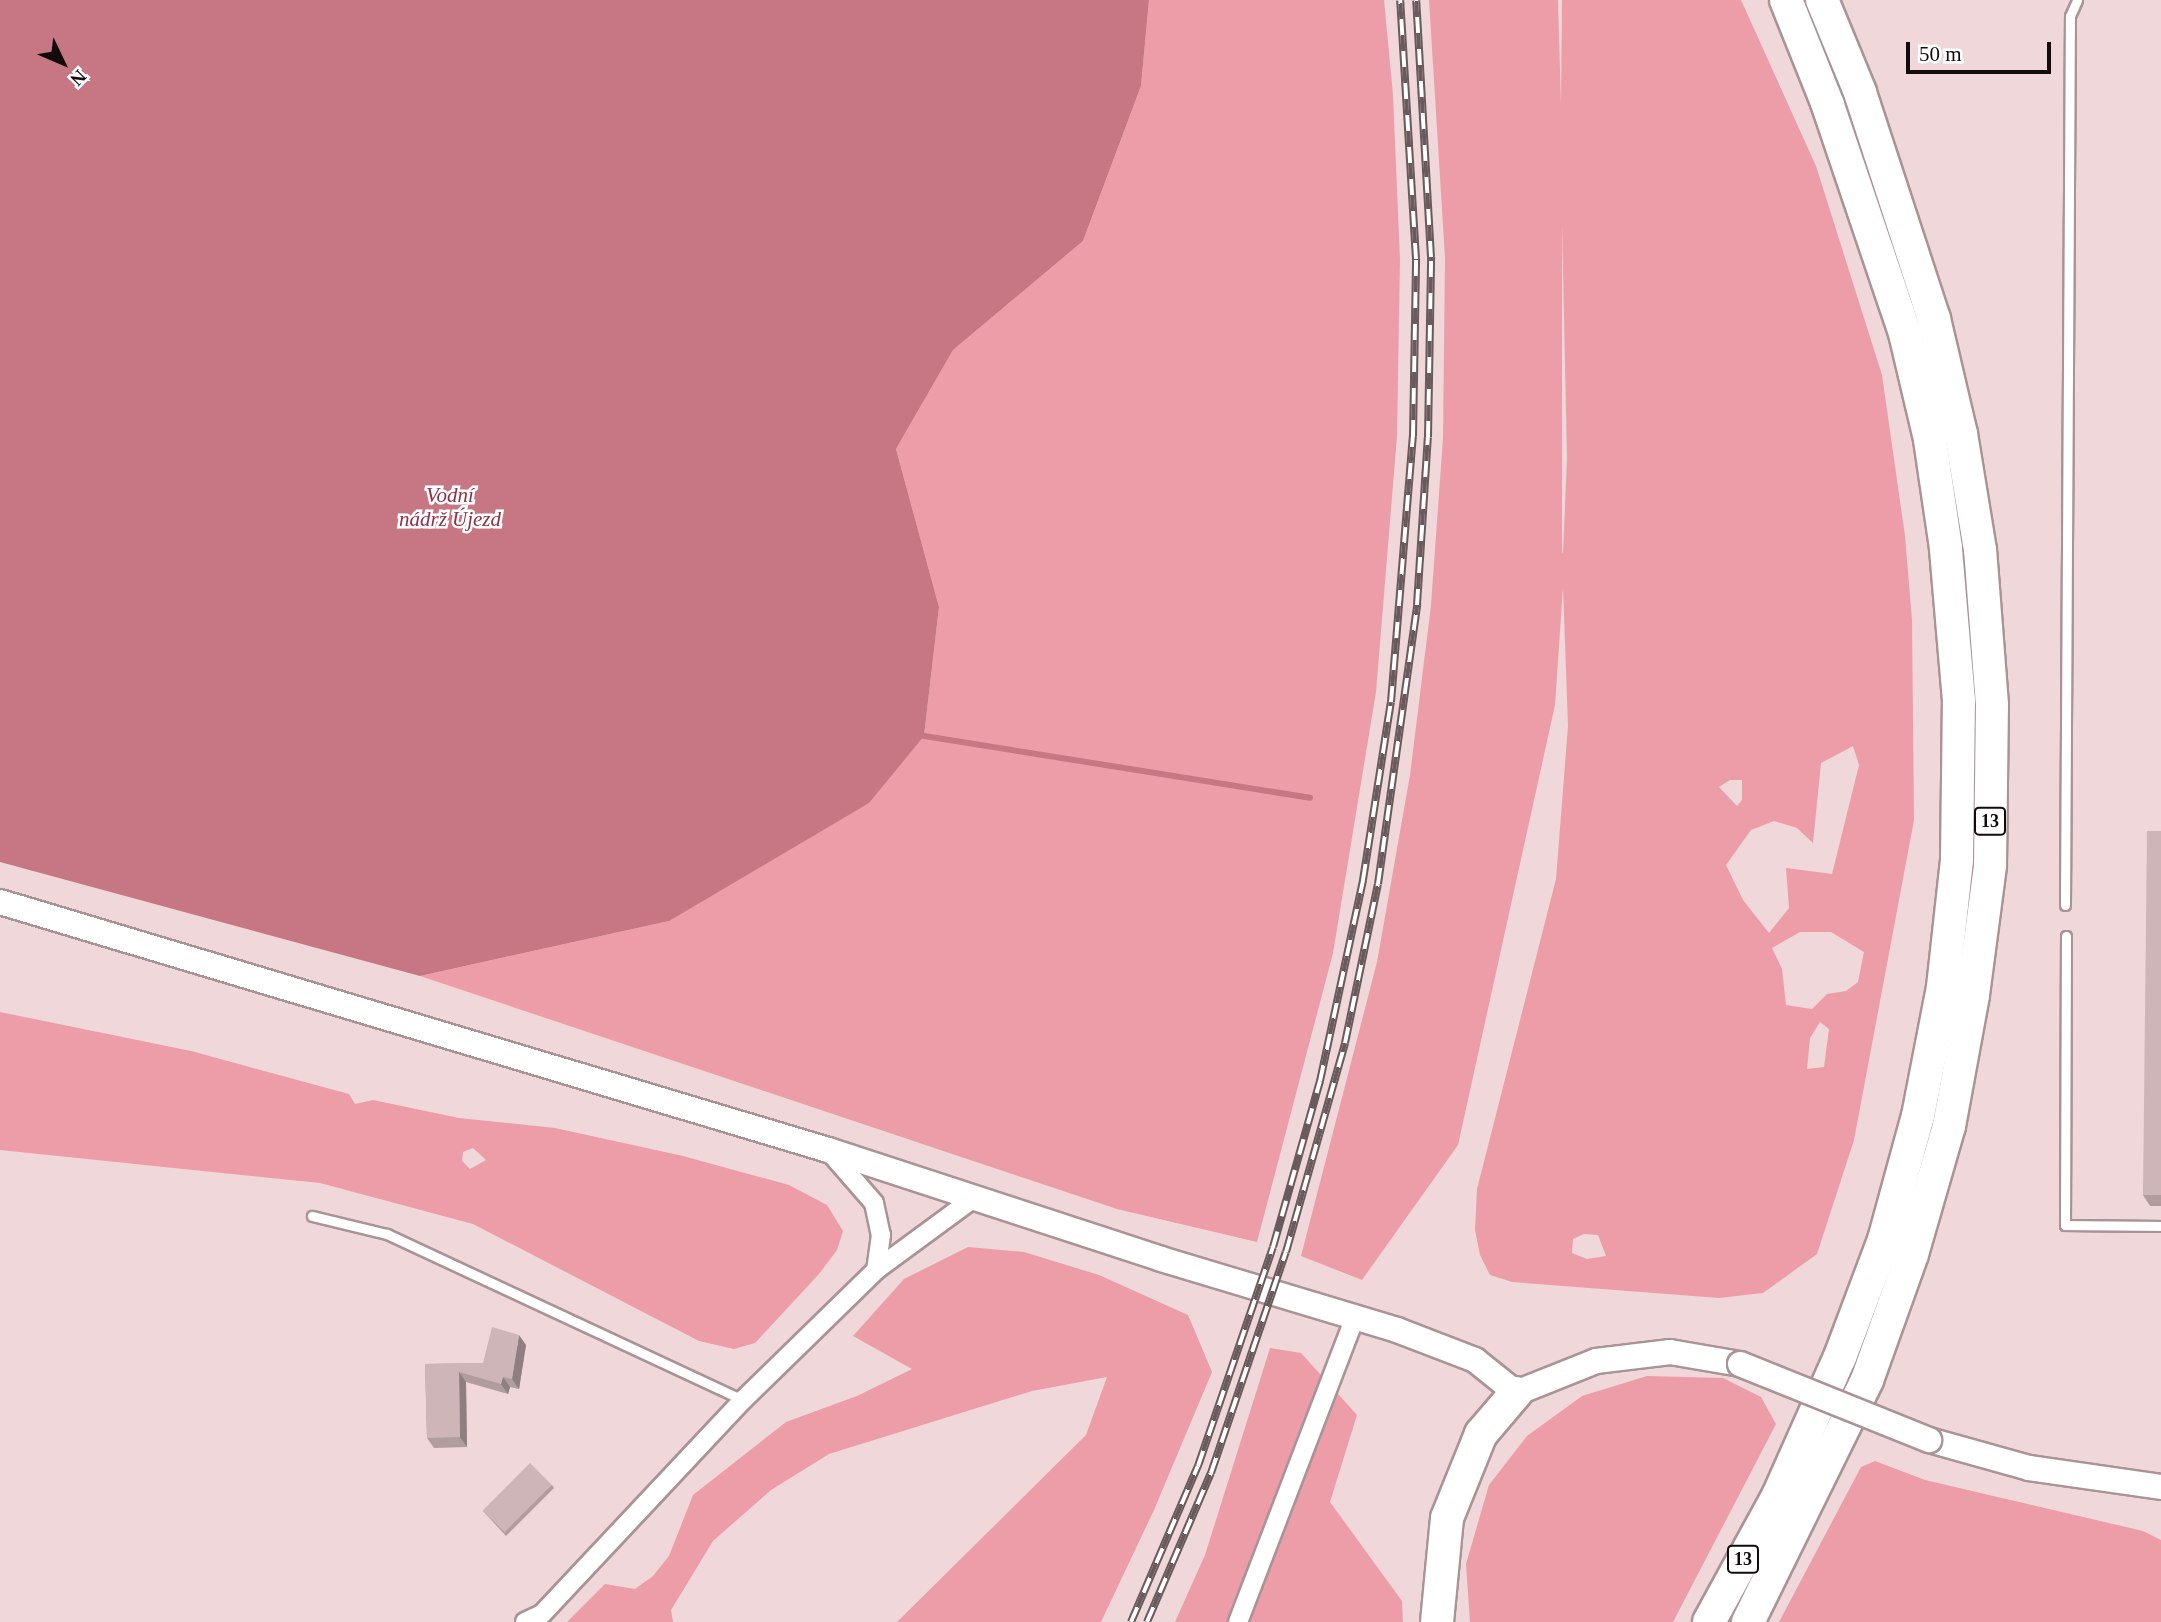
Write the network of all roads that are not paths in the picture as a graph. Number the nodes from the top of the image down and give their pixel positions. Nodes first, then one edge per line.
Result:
1 (1786, 0) edge
2 (1822, 0) edge
3 (2077, 0) edge
4 (0, 902) edge
5 (2065, 905) dead end
6 (2066, 936) dead end
7 (828, 1150) junction
8 (974, 1198) junction
9 (312, 1216) dead end
10 (2161, 1226) edge
11 (876, 1270) junction
12 (1354, 1317) junction
13 (1516, 1393) junction
14 (743, 1400) junction
15 (2159, 1488) edge
16 (526, 1622) edge
17 (1238, 1622) edge
18 (1437, 1622) edge
19 (1709, 1622) edge
20 (1748, 1622) edge

1 - 19 highway, 13
2 - 20 highway, 13
3 - 5 lane
4 - 7 street
6 - 10 lane
7 - 8 street
7 - 11 street
8 - 11 street
8 - 12 street
9 - 14 lane
11 - 14 street
12 - 13 street
12 - 17 street
13 - 15 street, bridge
13 - 18 highway
14 - 16 street

